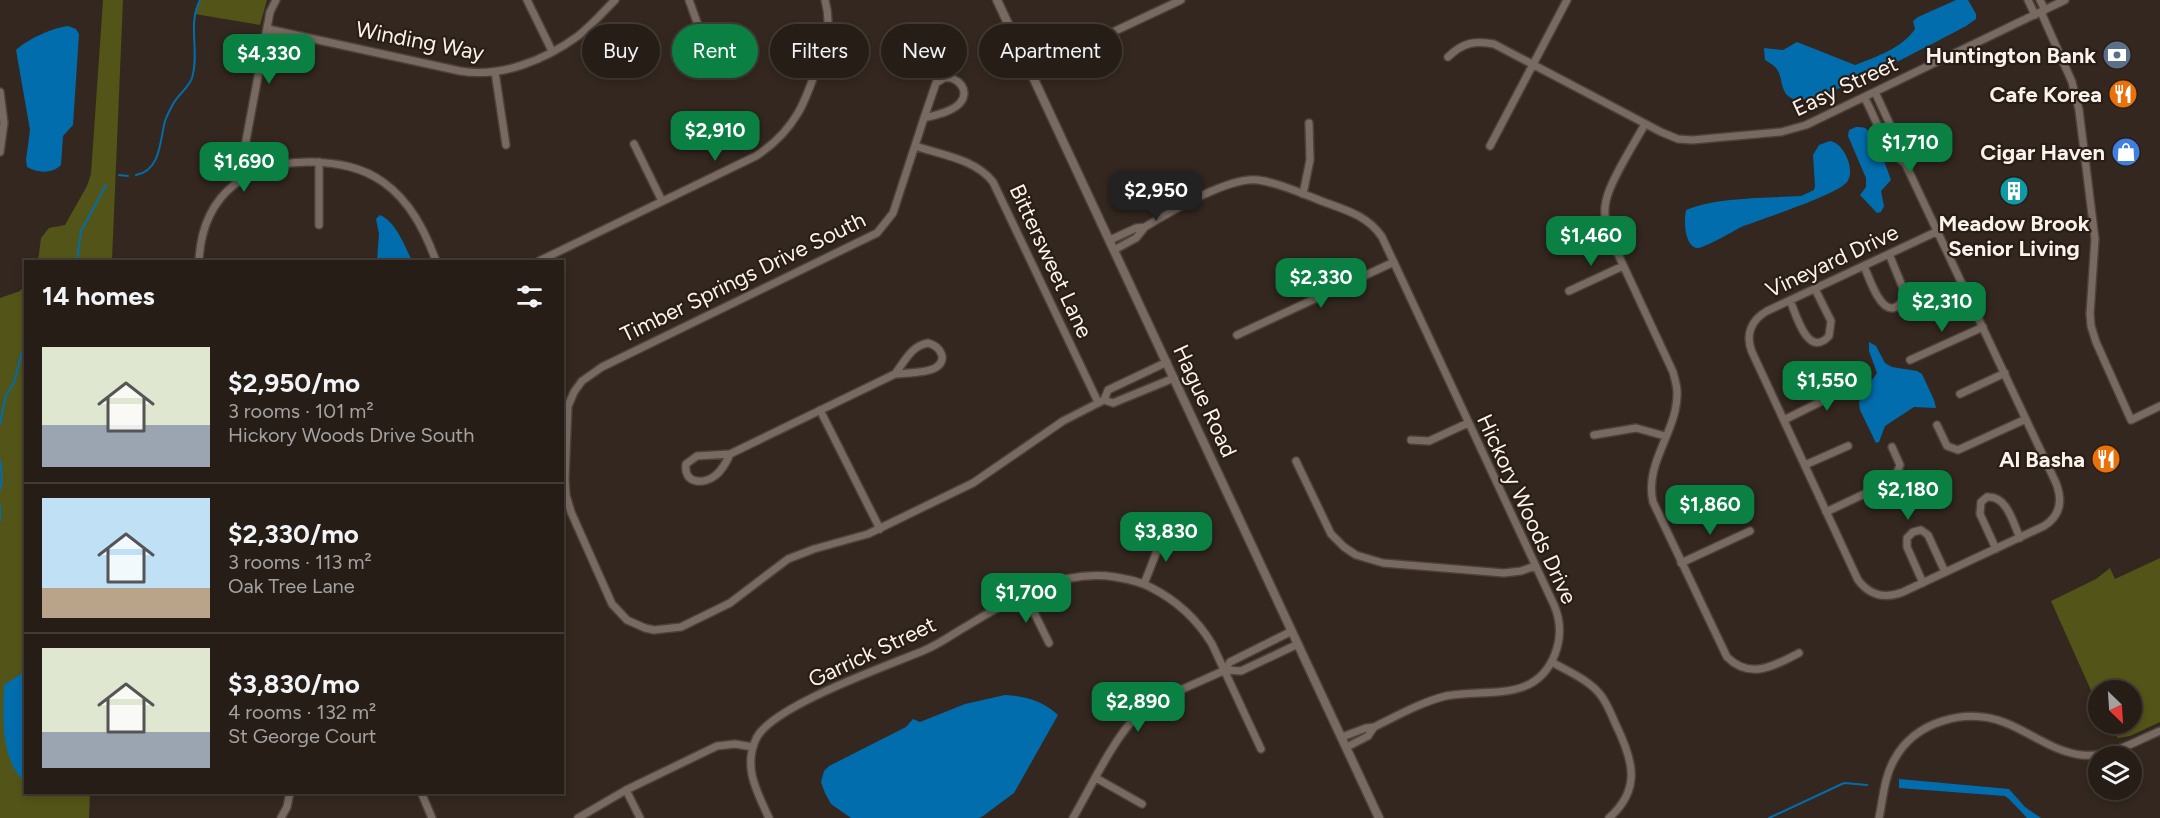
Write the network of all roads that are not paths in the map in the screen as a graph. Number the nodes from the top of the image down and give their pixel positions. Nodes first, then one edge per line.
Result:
1 (276, 0) edge
2 (527, 0) edge
3 (615, 0) edge
4 (689, 0) edge
5 (825, 0) edge
6 (997, 0) edge
7 (1181, 0) edge
8 (1567, 0) edge
9 (2028, 0) edge
10 (2040, 0) edge
11 (2065, 0) edge
12 (2040, 12) junction
13 (698, 24) edge
14 (1008, 24) edge
15 (1122, 28) edge
16 (268, 29) junction
17 (552, 51) junction
18 (1448, 57) dead end
19 (1534, 64) junction
20 (495, 72) junction
21 (1033, 78) edge
22 (0, 92) edge
23 (1875, 92) junction
24 (1864, 97) junction
25 (924, 118) junction
26 (1309, 123) dead end
27 (1645, 124) junction
28 (634, 144) dead end
29 (506, 145) dead end
30 (915, 146) junction
31 (1490, 146) dead end
32 (0, 152) edge
33 (319, 162) junction
34 (1905, 163) junction
35 (253, 172) junction
36 (1303, 194) junction
37 (662, 201) junction
38 (319, 225) dead end
39 (1144, 227) junction
40 (1938, 231) junction
41 (1110, 240) junction
42 (1114, 249) junction
43 (1888, 254) junction
44 (199, 260) edge
45 (436, 260) edge
46 (541, 260) edge
47 (1394, 262) junction
48 (1623, 266) junction
49 (1864, 266) junction
50 (1815, 289) junction
51 (1569, 291) dead end
52 (1790, 300) junction
53 (1983, 327) junction
54 (1237, 335) dead end
55 (1910, 360) dead end
56 (1167, 362) junction
57 (2005, 373) junction
58 (895, 374) junction
59 (1174, 378) junction
60 (1860, 382) dead end
61 (1960, 394) dead end
62 (1101, 401) junction
63 (2160, 406) edge
64 (820, 410) junction
65 (2026, 419) junction
66 (1784, 420) junction
67 (1468, 423) junction
68 (1936, 425) dead end
69 (1594, 435) dead end
70 (1665, 436) junction
71 (1412, 440) dead end
72 (1848, 446) dead end
73 (1892, 447) dead end
74 (730, 454) junction
75 (1296, 461) dead end
76 (1804, 465) junction
77 (1826, 512) junction
78 (880, 529) junction
79 (1750, 531) dead end
80 (1164, 533) dead end
81 (2020, 538) junction
82 (1996, 549) junction
83 (1681, 563) junction
84 (1535, 566) junction
85 (1945, 572) junction
86 (1923, 583) junction
87 (1144, 584) junction
88 (1025, 594) junction
89 (1292, 631) junction
90 (1049, 643) dead end
91 (1298, 644) junction
92 (1799, 653) dead end
93 (1552, 662) junction
94 (1225, 670) junction
95 (1374, 728) junction
96 (2160, 731) edge
97 (1342, 737) junction
98 (753, 747) junction
99 (1347, 747) junction
100 (1261, 749) dead end
101 (1096, 778) junction
102 (626, 790) junction
103 (290, 794) edge
104 (422, 794) edge
105 (1142, 804) dead end
106 (281, 818) edge
107 (432, 818) edge
108 (578, 818) edge
109 (640, 818) edge
110 (769, 818) edge
111 (1073, 818) edge
112 (1379, 818) edge
113 (1609, 818) edge
114 (1879, 818) edge

1 - 16 street
2 - 17 street
3 - 17 street, Winding Way
4 - 13 street
5 - 37 street
6 - 14 street, Hague Road
7 - 15 street
8 - 19 street
9 - 12 street
10 - 12 street
11 - 12 street, Easy Street
12 - 23 street, Easy Street
12 - 63 street
16 - 20 street, Winding Way
16 - 35 street
17 - 20 street, Winding Way
18 - 19 street, Easy Street
19 - 27 street, Easy Street
19 - 31 street
20 - 29 street
21 - 41 street, Hague Road
22 - 32 street
23 - 24 street, Easy Street
23 - 34 street
24 - 27 street, Easy Street
24 - 34 street
25 - 25 street, Timber Springs Drive South
25 - 30 street, Timber Springs Drive South
26 - 36 street
27 - 48 street
28 - 37 street
30 - 62 street, Bittersweet Lane
30 - 78 street, Timber Springs Drive South
33 - 35 street
33 - 38 street
33 - 45 street
34 - 40 street
35 - 44 street
36 - 39 street, Hickory Woods Drive
36 - 47 street, Hickory Woods Drive
37 - 46 street
39 - 41 street
39 - 42 street
40 - 43 street, Vineyard Drive
40 - 53 street
41 - 42 street, Hague Road
42 - 56 street, Hague Road
43 - 49 street, Vineyard Drive
43 - 49 street
47 - 54 street
47 - 67 street, Hickory Woods Drive
48 - 51 street
48 - 70 street
49 - 50 street, Vineyard Drive
50 - 52 street, Vineyard Drive
50 - 52 street
52 - 66 street, Vineyard Drive
53 - 55 street
53 - 57 street
56 - 59 street, Hague Road
56 - 62 street
57 - 61 street
57 - 65 street
58 - 58 street
58 - 64 street
59 - 62 street
59 - 89 street, Hague Road
60 - 66 street
62 - 78 street
64 - 74 street
64 - 78 street
65 - 68 street
65 - 81 street
66 - 76 street, Vineyard Drive
67 - 71 street
67 - 84 street, Hickory Woods Drive
69 - 70 street
70 - 83 street
72 - 76 street
73 - 77 street
74 - 74 street
75 - 84 street
76 - 77 street, Vineyard Drive
77 - 86 street, Vineyard Drive
79 - 83 street
80 - 87 street
81 - 82 street
81 - 82 street
82 - 85 street
83 - 92 street
84 - 93 street, Hickory Woods Drive
85 - 86 street
85 - 86 street
87 - 88 street, Garrick Street
87 - 94 street, Garrick Street
88 - 90 street
88 - 98 street, Garrick Street
89 - 91 street, Hague Road
89 - 94 street
91 - 94 street
91 - 97 street, Hague Road
93 - 95 street
93 - 113 street
94 - 100 street, Garrick Street
94 - 101 street
95 - 97 street
95 - 99 street
96 - 114 street
97 - 99 street, Hague Road
98 - 102 street
98 - 110 street
99 - 112 street, Hague Road
101 - 105 street
101 - 111 street
102 - 108 street
102 - 109 street
103 - 106 street
104 - 107 street

